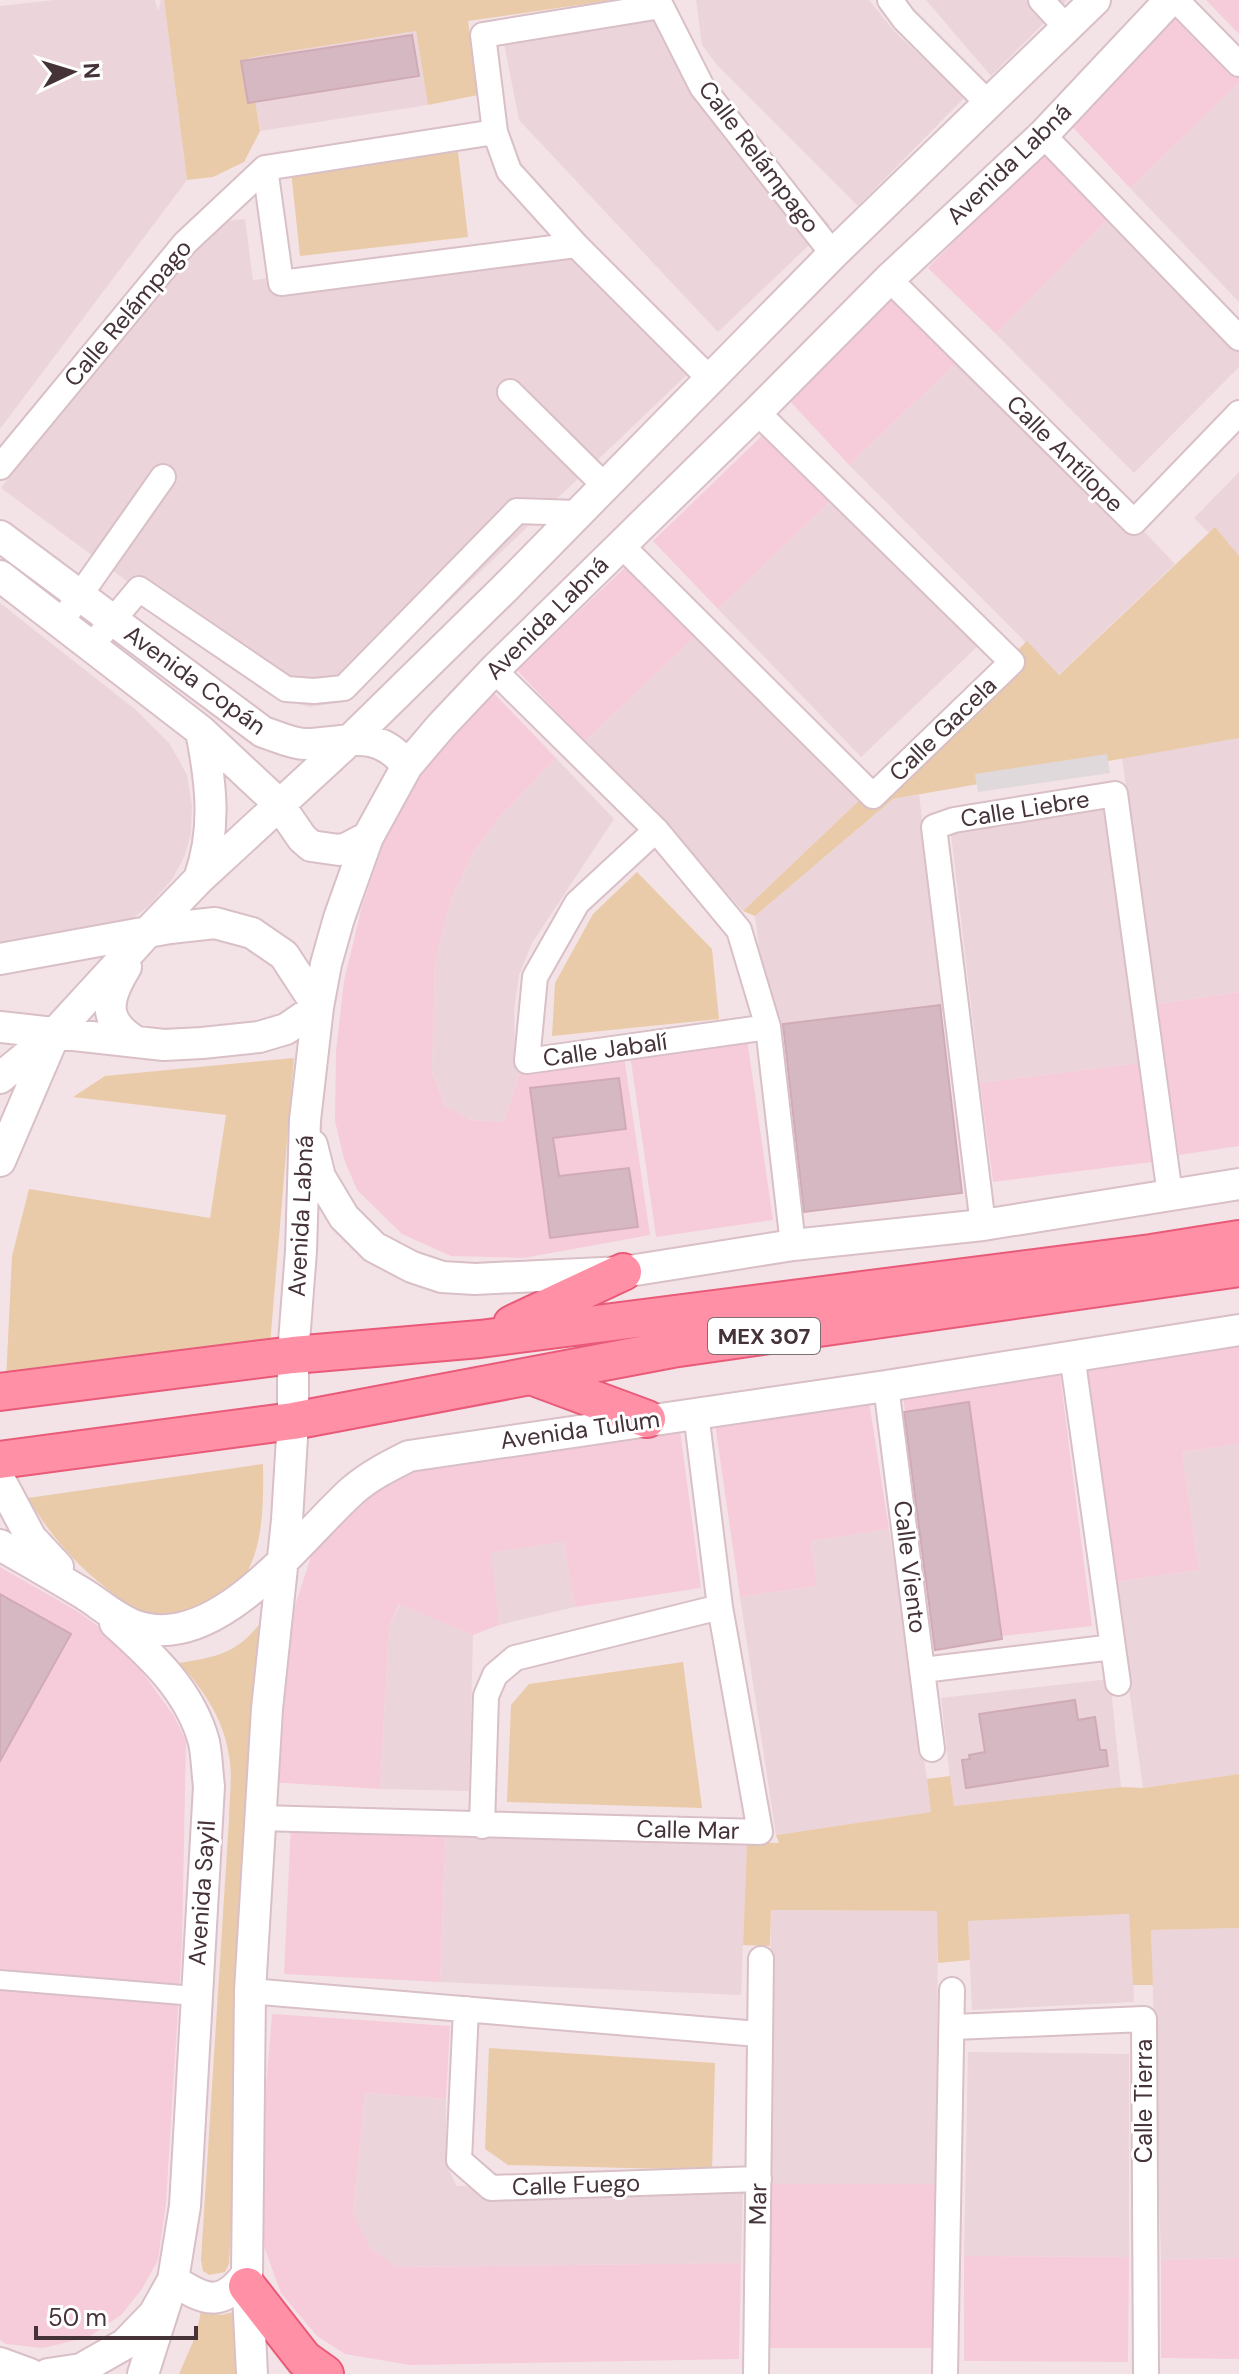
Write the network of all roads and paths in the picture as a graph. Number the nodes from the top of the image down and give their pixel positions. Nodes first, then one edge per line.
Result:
1 (890, 0) edge
2 (1041, 0) edge
3 (1095, 0) edge
4 (1173, 0) edge
5 (1067, 28) junction
6 (1239, 64) edge
7 (989, 104) junction
8 (495, 132) junction
9 (1043, 135) junction
10 (265, 168) junction
11 (576, 245) junction
12 (833, 254) junction
13 (889, 279) junction
14 (1239, 338) edge
15 (710, 379) junction
16 (510, 392) dead end
17 (757, 412) junction
18 (1239, 413) edge
19 (0, 467) edge
20 (163, 477) dead end
21 (605, 486) junction
22 (578, 513) junction
23 (0, 536) edge
24 (621, 545) junction
25 (0, 576) edge
26 (79, 595) junction
27 (112, 620) junction
28 (61, 622) junction
29 (92, 645) junction
30 (494, 670) junction
31 (201, 731) junction
32 (351, 739) junction
33 (407, 766) junction
34 (278, 803) junction
35 (656, 830) junction
36 (368, 837) junction
37 (199, 879) junction
38 (145, 935) junction
39 (284, 955) junction
40 (0, 959) edge
41 (318, 1007) junction
42 (0, 1027) edge
43 (768, 1027) junction
44 (277, 1032) junction
45 (55, 1033) junction
46 (135, 1041) junction
47 (0, 1078) edge
48 (305, 1120) junction
49 (0, 1161) edge
50 (1239, 1184) edge
51 (1170, 1195) junction
52 (983, 1225) junction
53 (1239, 1239) edge
54 (793, 1245) junction
55 (1239, 1268) edge
56 (623, 1272) junction
57 (1239, 1330) edge
58 (480, 1339) junction
59 (293, 1355) junction
60 (1072, 1355) junction
61 (531, 1376) junction
62 (886, 1386) junction
63 (0, 1392) edge
64 (696, 1413) junction
65 (647, 1419) junction
66 (293, 1421) junction
67 (0, 1460) edge
68 (0, 1480) edge
69 (0, 1545) edge
70 (283, 1562) junction
71 (81, 1592) junction
72 (720, 1607) junction
73 (1113, 1647) junction
74 (923, 1670) junction
75 (1118, 1683) dead end
76 (932, 1749) dead end
77 (260, 1818) junction
78 (482, 1826) junction
79 (761, 1959) dead end
80 (0, 1980) edge
81 (952, 1990) dead end
82 (250, 1991) junction
83 (195, 1996) junction
84 (466, 2009) junction
85 (954, 2027) junction
86 (758, 2034) junction
87 (759, 2179) junction
88 (173, 2280) junction
89 (247, 2280) junction
90 (0, 2366) edge
91 (7, 2374) edge
92 (30, 2374) edge
93 (48, 2374) edge
94 (143, 2374) edge
95 (252, 2374) edge
96 (325, 2374) edge
97 (756, 2374) edge
98 (945, 2374) edge
99 (1146, 2374) edge

1 - 7 street
2 - 5 street
3 - 5 street
4 - 6 street
4 - 9 street, Avenida Labná
5 - 7 street
7 - 12 street
8 - 10 street
8 - 11 street, Calle Relámpago
8 - 12 street, Calle Relámpago
9 - 13 street, Avenida Labná
9 - 14 street
10 - 11 street
10 - 19 street, Calle Relámpago
11 - 15 street, Calle Relámpago
12 - 15 street
13 - 17 street, Avenida Labná
13 - 18 street, Calle Antílope
15 - 21 street
16 - 21 street
17 - 24 street, Avenida Labná
17 - 24 street, Calle Gacela
20 - 26 street
21 - 22 street
22 - 27 street
22 - 32 street
23 - 26 street, Avenida Copán
24 - 30 street, Avenida Labná
25 - 28 street, Avenida Copán
26 - 27 street, Avenida Copán
26 - 28 street
27 - 29 street
27 - 32 street, Avenida Copán
28 - 29 street, Avenida Copán
29 - 31 street, Avenida Copán
30 - 33 street, Avenida Labná
30 - 35 street
31 - 34 street, Avenida Copán
31 - 37 street
32 - 33 street, Avenida Copán
32 - 34 street
33 - 36 street, Avenida Labná
34 - 36 street, Avenida Copán
34 - 37 street
35 - 43 street
35 - 43 street, Calle Jabalí
36 - 41 street, Avenida Labná
37 - 38 street
38 - 39 street
38 - 40 street
38 - 45 street
38 - 46 street
39 - 41 street
39 - 44 street
41 - 44 street
41 - 48 street, Avenida Labná
42 - 45 street
43 - 54 street
44 - 46 street
45 - 46 street
45 - 47 street
45 - 49 street
48 - 56 street
48 - 59 street, Avenida Labná
50 - 51 street
51 - 52 street
51 - 52 street, Calle Liebre
52 - 54 street
53 - 58 main road, MEX 307
54 - 56 street
55 - 61 main road, MEX 307
56 - 58 main road
57 - 60 street, Avenida Tulum
58 - 59 main road, MEX 307
59 - 63 main road, MEX 307
59 - 66 street, Avenida Labná
60 - 62 street, Avenida Tulum
60 - 73 street
61 - 65 main road
61 - 66 main road, MEX 307
62 - 64 street, Avenida Tulum
62 - 74 street, Calle Viento
64 - 65 street, Avenida Tulum
64 - 72 street, Calle Mar
65 - 70 street, Avenida Tulum
66 - 67 main road, MEX 307
66 - 70 street
68 - 71 street, Avenida Sayil
69 - 71 street, Avenida Tulum
70 - 71 street, Avenida Tulum
70 - 77 street
71 - 83 street, Avenida Sayil
72 - 78 street
72 - 78 street, Calle Mar
73 - 74 street
73 - 75 street
74 - 76 street, Calle Viento
77 - 78 street, Calle Mar
77 - 82 street
79 - 86 street
80 - 83 street
81 - 85 street
82 - 84 street
82 - 89 street
83 - 88 street, Avenida Sayil
84 - 86 street
84 - 87 street, Calle Fuego
85 - 98 street
85 - 99 street, Calle Tierra
86 - 87 street, Mar
87 - 97 street, Mar
88 - 89 street
88 - 93 street
88 - 94 street, Avenida Sayil
89 - 95 street
89 - 96 main road
90 - 91 street
90 - 92 street

